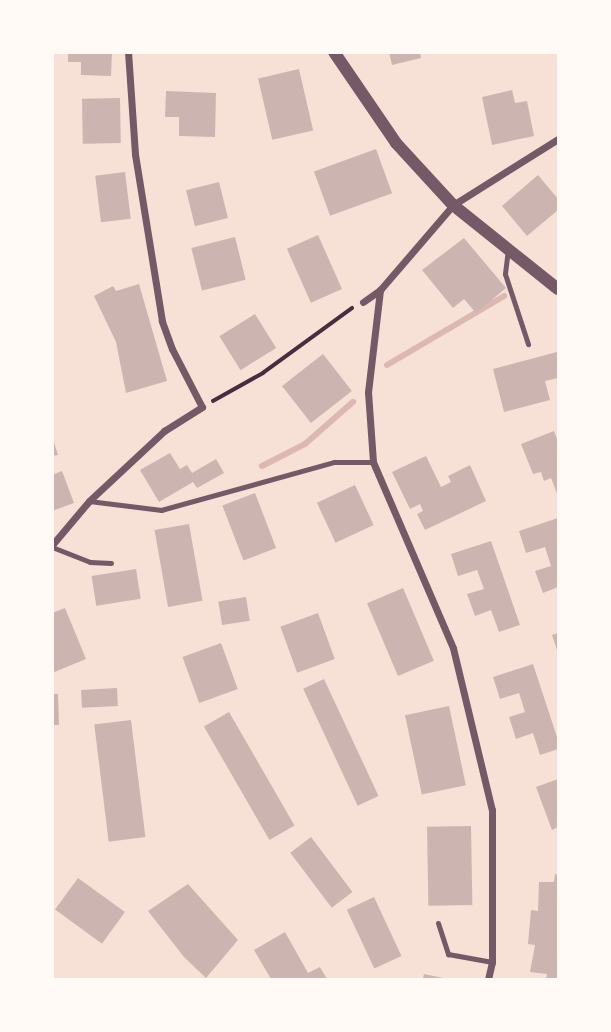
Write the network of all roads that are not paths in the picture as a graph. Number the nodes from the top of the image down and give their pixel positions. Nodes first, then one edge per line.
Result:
1 (128, 52) edge
2 (334, 52) edge
3 (558, 138) edge
4 (453, 205) junction
5 (508, 249) junction
6 (558, 289) edge
7 (380, 290) junction
8 (363, 302) dead end
9 (528, 344) dead end
10 (373, 463) junction
11 (89, 501) junction
12 (52, 546) edge
13 (111, 563) dead end
14 (438, 923) dead end
15 (492, 962) junction
16 (488, 979) edge

1 - 11 street
2 - 4 street
3 - 4 street
4 - 5 street
4 - 7 street
5 - 6 street
5 - 9 lane
7 - 8 street
7 - 10 street
10 - 11 lane
10 - 15 street
11 - 12 street
12 - 13 lane
14 - 15 lane
15 - 16 street

